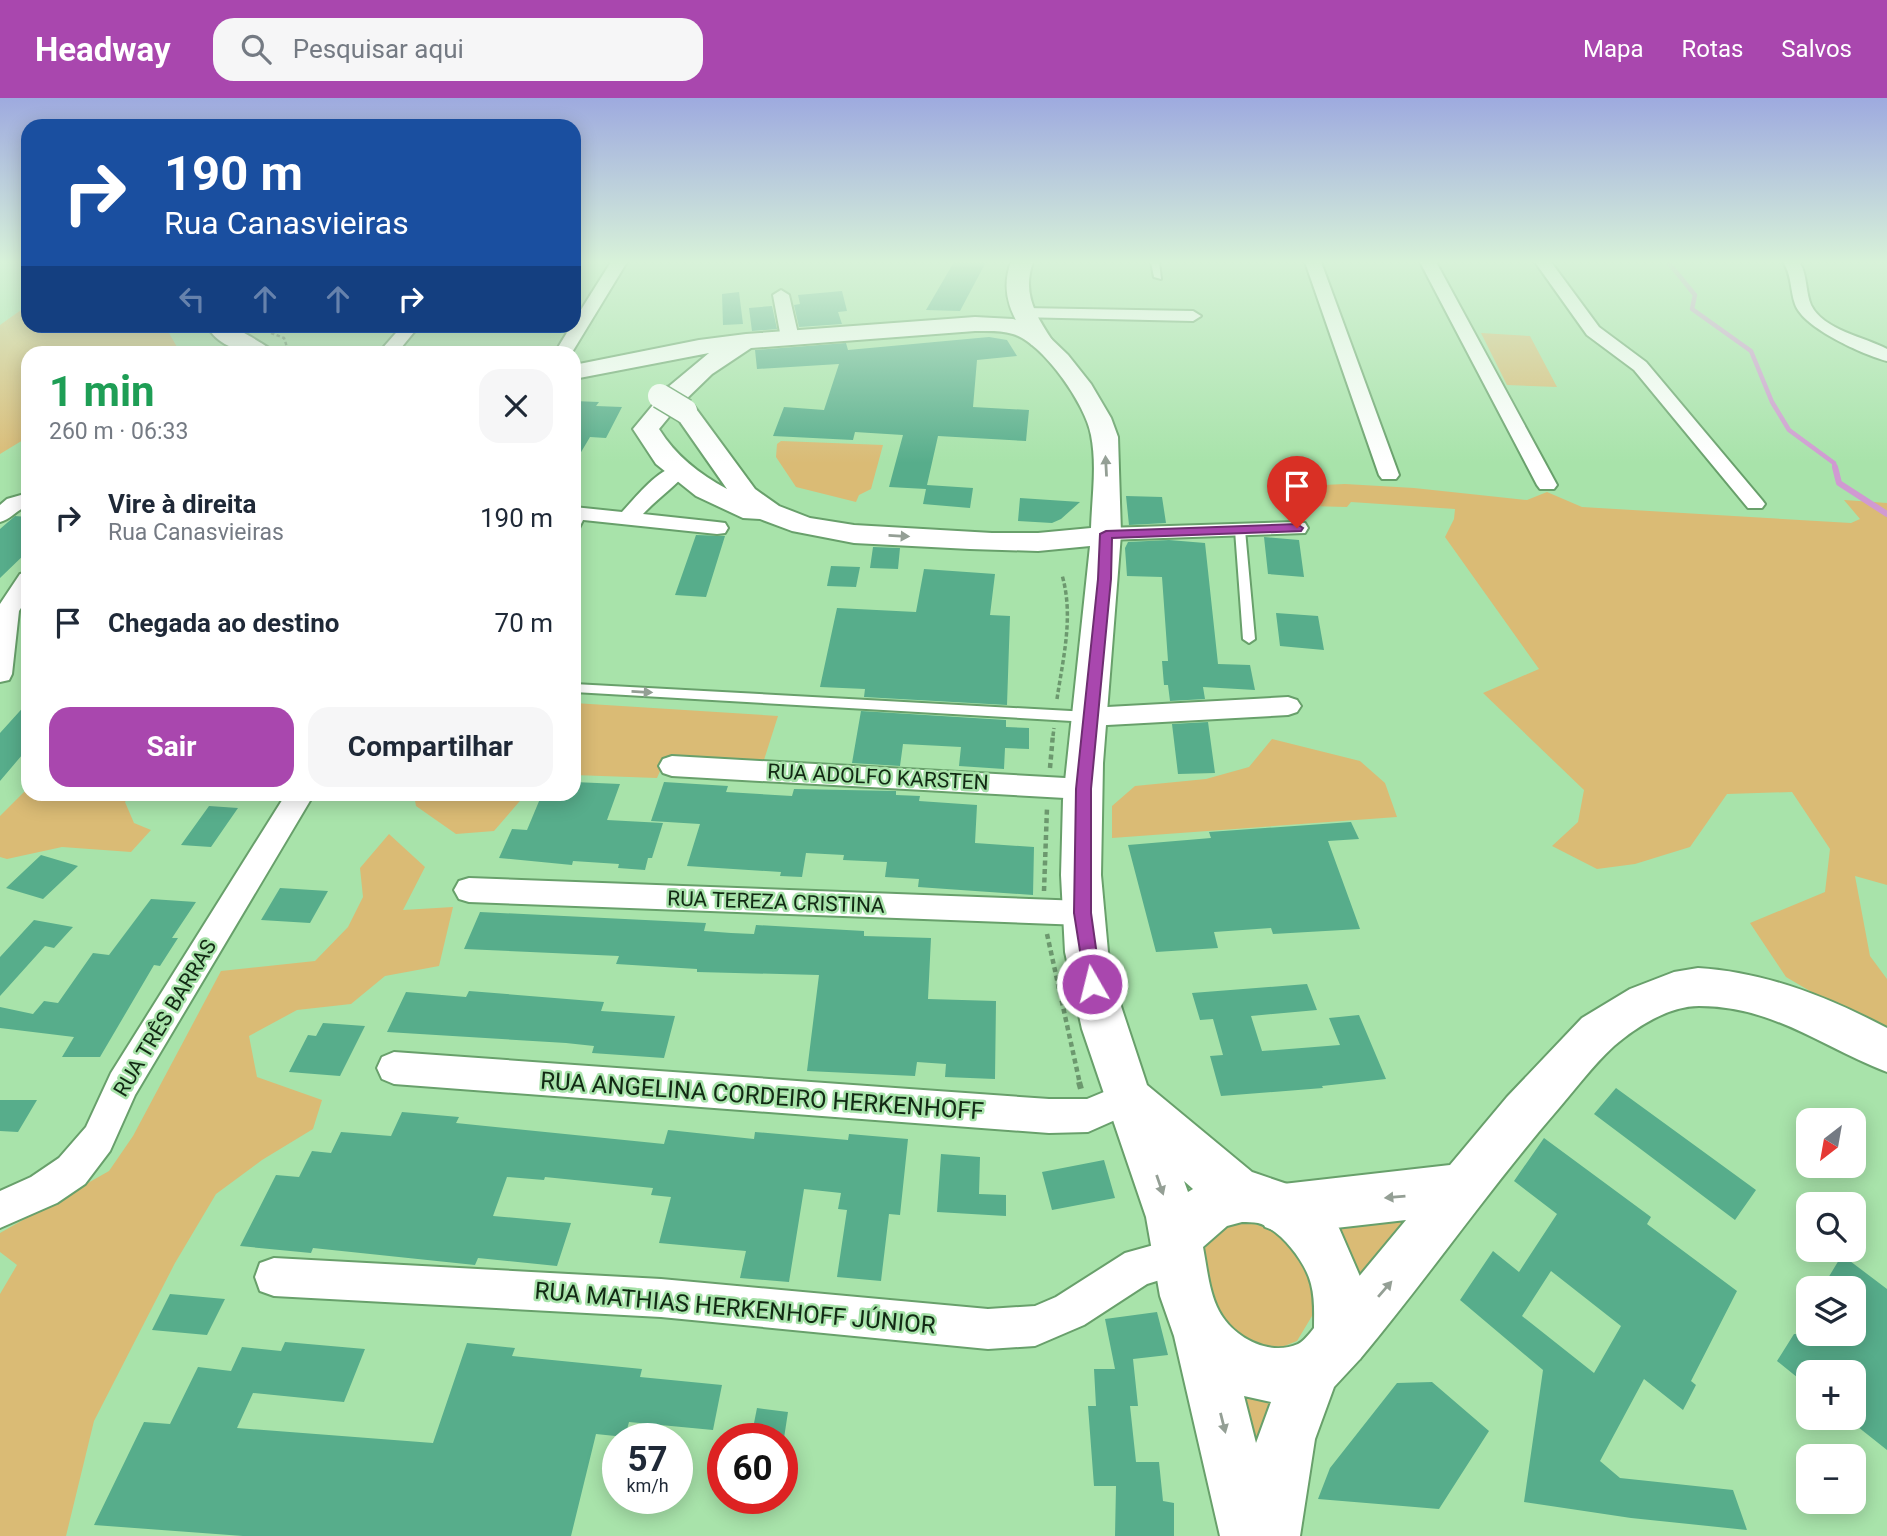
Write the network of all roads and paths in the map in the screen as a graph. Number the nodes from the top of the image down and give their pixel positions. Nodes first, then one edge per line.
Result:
1 (788, 329) edge
2 (908, 329) edge
3 (1019, 329) edge
4 (1033, 329) edge
5 (1337, 329) edge
6 (1464, 329) edge
7 (1592, 329) edge
8 (1832, 329) edge
9 (196, 333) edge
10 (228, 333) edge
11 (790, 338) junction
12 (1040, 340) junction
13 (746, 341) junction
14 (215, 346) edge
15 (249, 346) edge
16 (1887, 356) edge
17 (710, 366) junction
18 (581, 371) edge
19 (581, 387) edge
20 (678, 471) junction
21 (1389, 475) dead end
22 (1547, 485) dead end
23 (21, 501) edge
24 (1755, 504) dead end
25 (0, 516) edge
26 (776, 516) junction
27 (581, 519) edge
28 (626, 520) junction
29 (718, 528) dead end
30 (1297, 528) dead end
31 (1240, 530) junction
32 (831, 531) junction
33 (1106, 534) junction
34 (1017, 543) junction
35 (1103, 588) junction
36 (21, 590) edge
37 (1250, 639) dead end
38 (0, 674) edge
39 (581, 688) edge
40 (1288, 706) dead end
41 (1089, 717) junction
42 (672, 766) dead end
43 (1083, 789) junction
44 (297, 801) edge
45 (469, 890) dead end
46 (1082, 913) junction
47 (1887, 1051) edge
48 (394, 1068) dead end
49 (1128, 1098) junction
50 (1463, 1188) junction
51 (1263, 1203) junction
52 (0, 1210) edge
53 (1178, 1248) junction
54 (274, 1277) dead end
55 (1201, 1333) junction
56 (1326, 1354) junction
57 (1250, 1536) edge
58 (1270, 1536) edge

1 - 11 street
2 - 11 main road
3 - 12 main road
4 - 12 main road
5 - 21 street
6 - 22 street
7 - 24 street
8 - 16 street
9 - 14 main road
10 - 15 main road
11 - 13 main road
33 -> 12 main road
13 - 17 main road
13 - 18 main road
17 - 20 main road
17 - 32 main road
19 - 26 main road, bridge
20 - 26 main road
20 - 28 street
23 - 25 street
26 - 32 main road
27 - 28 street
28 - 29 street
30 - 31 street
31 - 33 street
31 - 37 lane
32 -> 34 main road
33 - 34 main road
33 - 35 main road
34 - 35 main road
35 - 41 main road
36 - 38 street
39 -> 41 lane
40 - 41 street
41 - 43 main road
42 - 43 street, RUA ADOLFO KARSTEN
43 - 46 main road
44 - 52 street, RUA TRÊS BARRAS
45 - 46 street, RUA TEREZA CRISTINA
46 - 49 main road
47 - 50 main road
48 - 49 street, RUA ANGELINA CORDEIRO HERKENHOFF
49 - 51 main road
49 -> 53 main road
50 -> 51 main road
56 -> 50 main road
51 - 53 main road
51 - 56 main road
53 - 54 street, RUA MATHIAS HERKENHOFF JÚNIOR
53 - 55 main road
55 - 56 main road
55 -> 57 main road
56 - 58 main road

